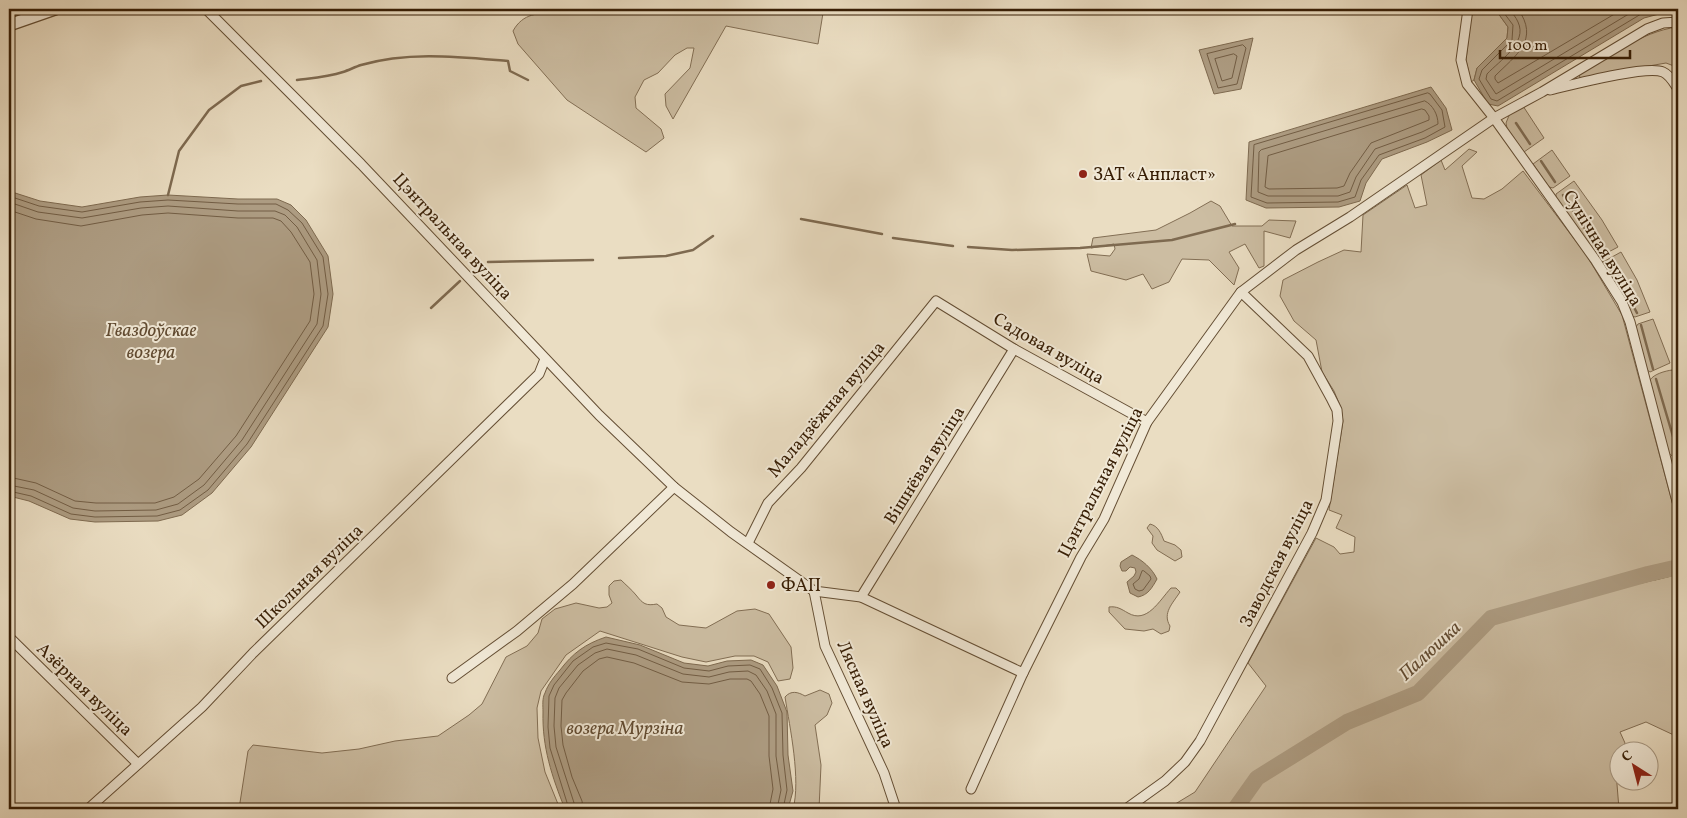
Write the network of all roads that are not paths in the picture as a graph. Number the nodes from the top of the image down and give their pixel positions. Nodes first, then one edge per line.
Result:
1 (55, 9) edge
2 (206, 9) edge
3 (1468, 9) edge
4 (1678, 22) edge
5 (9, 25) edge
6 (1678, 89) edge
7 (1542, 92) junction
8 (1494, 118) junction
9 (1241, 292) junction
10 (936, 301) joint
11 (1014, 349) junction
12 (545, 359) junction
13 (1148, 422) junction
14 (1678, 464) edge
15 (1669, 469) junction
16 (674, 487) junction
17 (1678, 505) edge
18 (748, 543) junction
19 (814, 591) junction
20 (861, 597) junction
21 (9, 637) edge
22 (1023, 673) junction
23 (452, 678) dead end
24 (138, 764) junction
25 (971, 789) dead end
26 (88, 809) edge
27 (896, 809) edge
28 (1126, 809) edge

1 - 5 street
2 - 12 street, Цэнтральная вуліца
3 - 8 street, Сунічная вуліца
4 - 7 street
6 - 7 street
7 - 8 street, Цэнтральная вуліца
8 - 9 street, Цэнтральная вуліца
8 - 15 street, Сунічная вуліца
9 - 13 street, Цэнтральная вуліца
9 - 28 street, Заводская вуліца
10 - 11 street, Садовая вуліца
10 - 18 street, Маладзёжная вуліца
11 - 13 street, Садовая вуліца
11 - 20 street, Вішнёвая вуліца
12 - 16 street, Цэнтральная вуліца
12 - 24 street, Школьная вуліца
13 - 22 street, Цэнтральная вуліца
14 - 15 street
15 - 17 street, Сунічная вуліца
16 - 18 street, Цэнтральная вуліца
16 - 23 street
18 - 19 street, Цэнтральная вуліца
19 - 20 street, Цэнтральная вуліца
19 - 27 street, Лясная вуліца
20 - 22 street, Цэнтральная вуліца
21 - 24 street, Азёрная вуліца
22 - 25 street, Цэнтральная вуліца
24 - 26 street, Школьная вуліца

